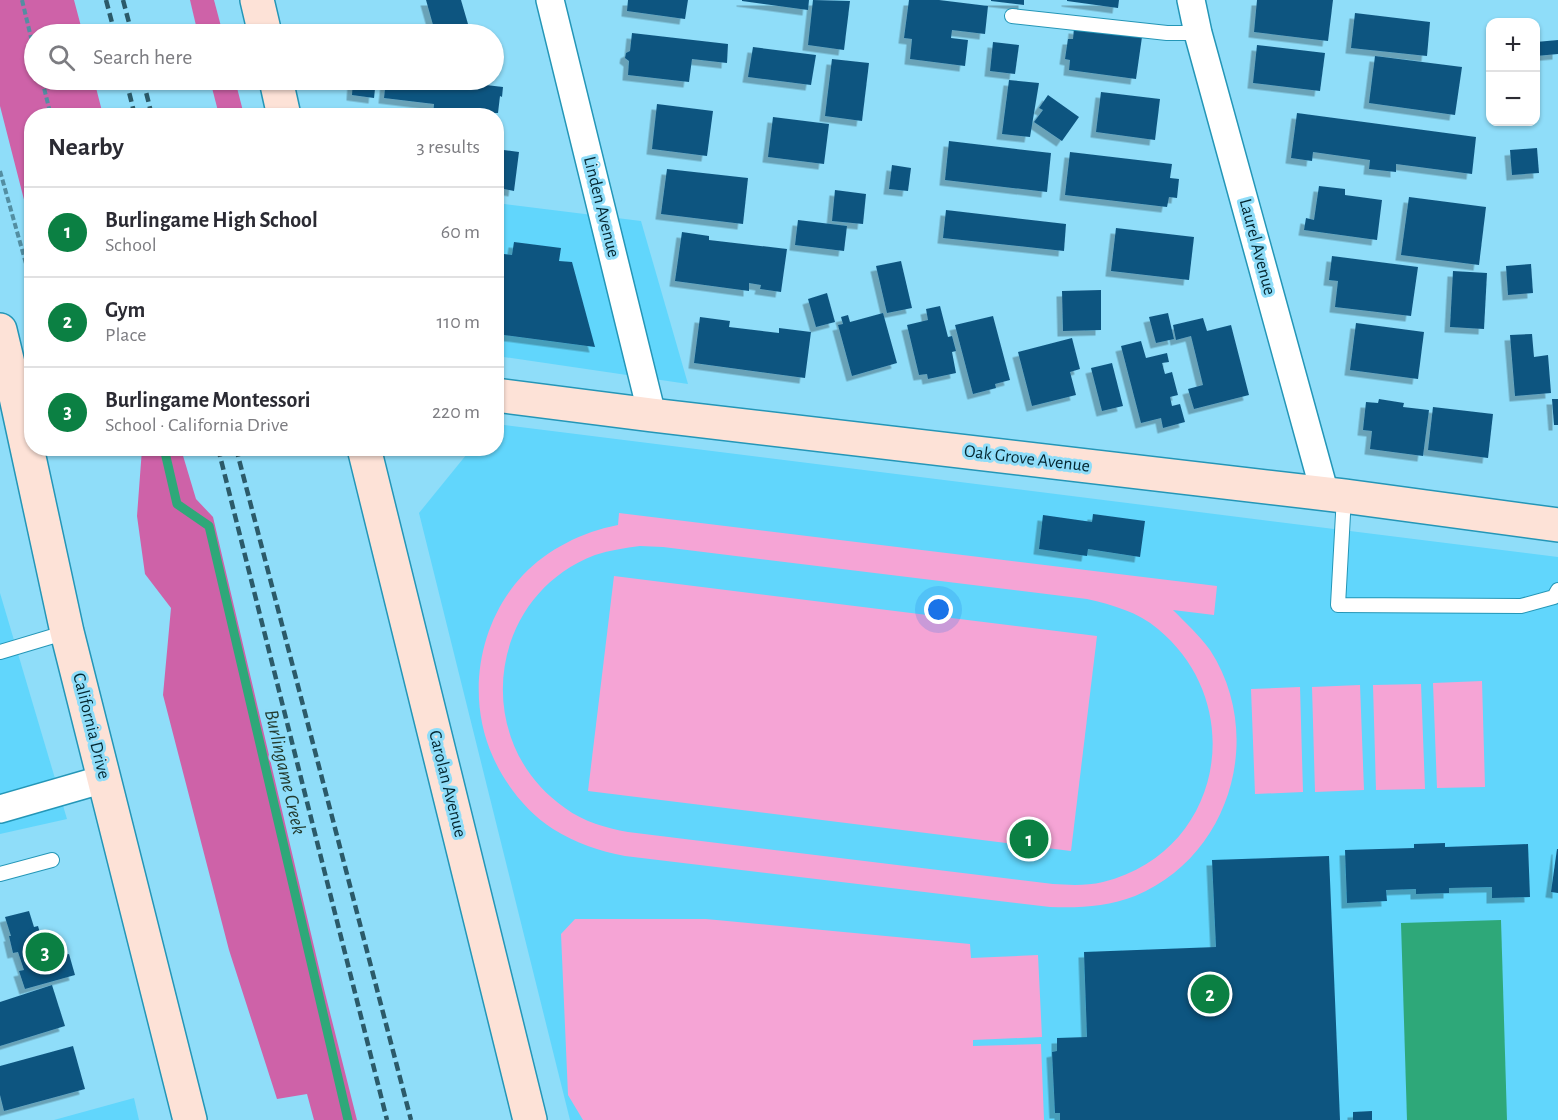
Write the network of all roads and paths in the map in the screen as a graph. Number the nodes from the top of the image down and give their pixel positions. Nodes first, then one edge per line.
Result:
1 (22, 0) edge
2 (257, 0) edge
3 (549, 0) edge
4 (1191, 0) edge
5 (1012, 16) dead end
6 (28, 24) edge
7 (263, 24) edge
8 (1198, 33) junction
9 (44, 90) edge
10 (278, 90) edge
11 (49, 108) edge
12 (282, 108) edge
13 (0, 171) edge
14 (24, 256) edge
15 (9, 339) edge
16 (504, 395) edge
17 (652, 415) junction
18 (24, 416) edge
19 (32, 456) edge
20 (366, 456) edge
21 (1334, 495) junction
22 (1558, 525) edge
23 (1558, 590) edge
24 (67, 633) junction
25 (0, 652) edge
26 (104, 779) junction
27 (0, 809) edge
28 (52, 860) dead end
29 (0, 874) edge
30 (190, 1120) edge
31 (530, 1120) edge

1 - 6 path
2 - 7 street
3 - 17 street, Linden Avenue
4 - 8 street, Laurel Avenue
5 - 8 lane
8 - 21 street, Laurel Avenue
9 - 11 path
10 - 12 street
13 - 14 path
15 - 18 street, California Drive
16 - 17 street, Oak Grove Avenue
17 - 21 street, Oak Grove Avenue
19 - 24 street, California Drive
20 - 31 street, Carolan Avenue
21 - 22 street, Oak Grove Avenue
21 - 23 lane
24 - 25 lane
24 - 26 street, California Drive
26 - 27 street
26 - 30 street, California Drive
28 - 29 lane

